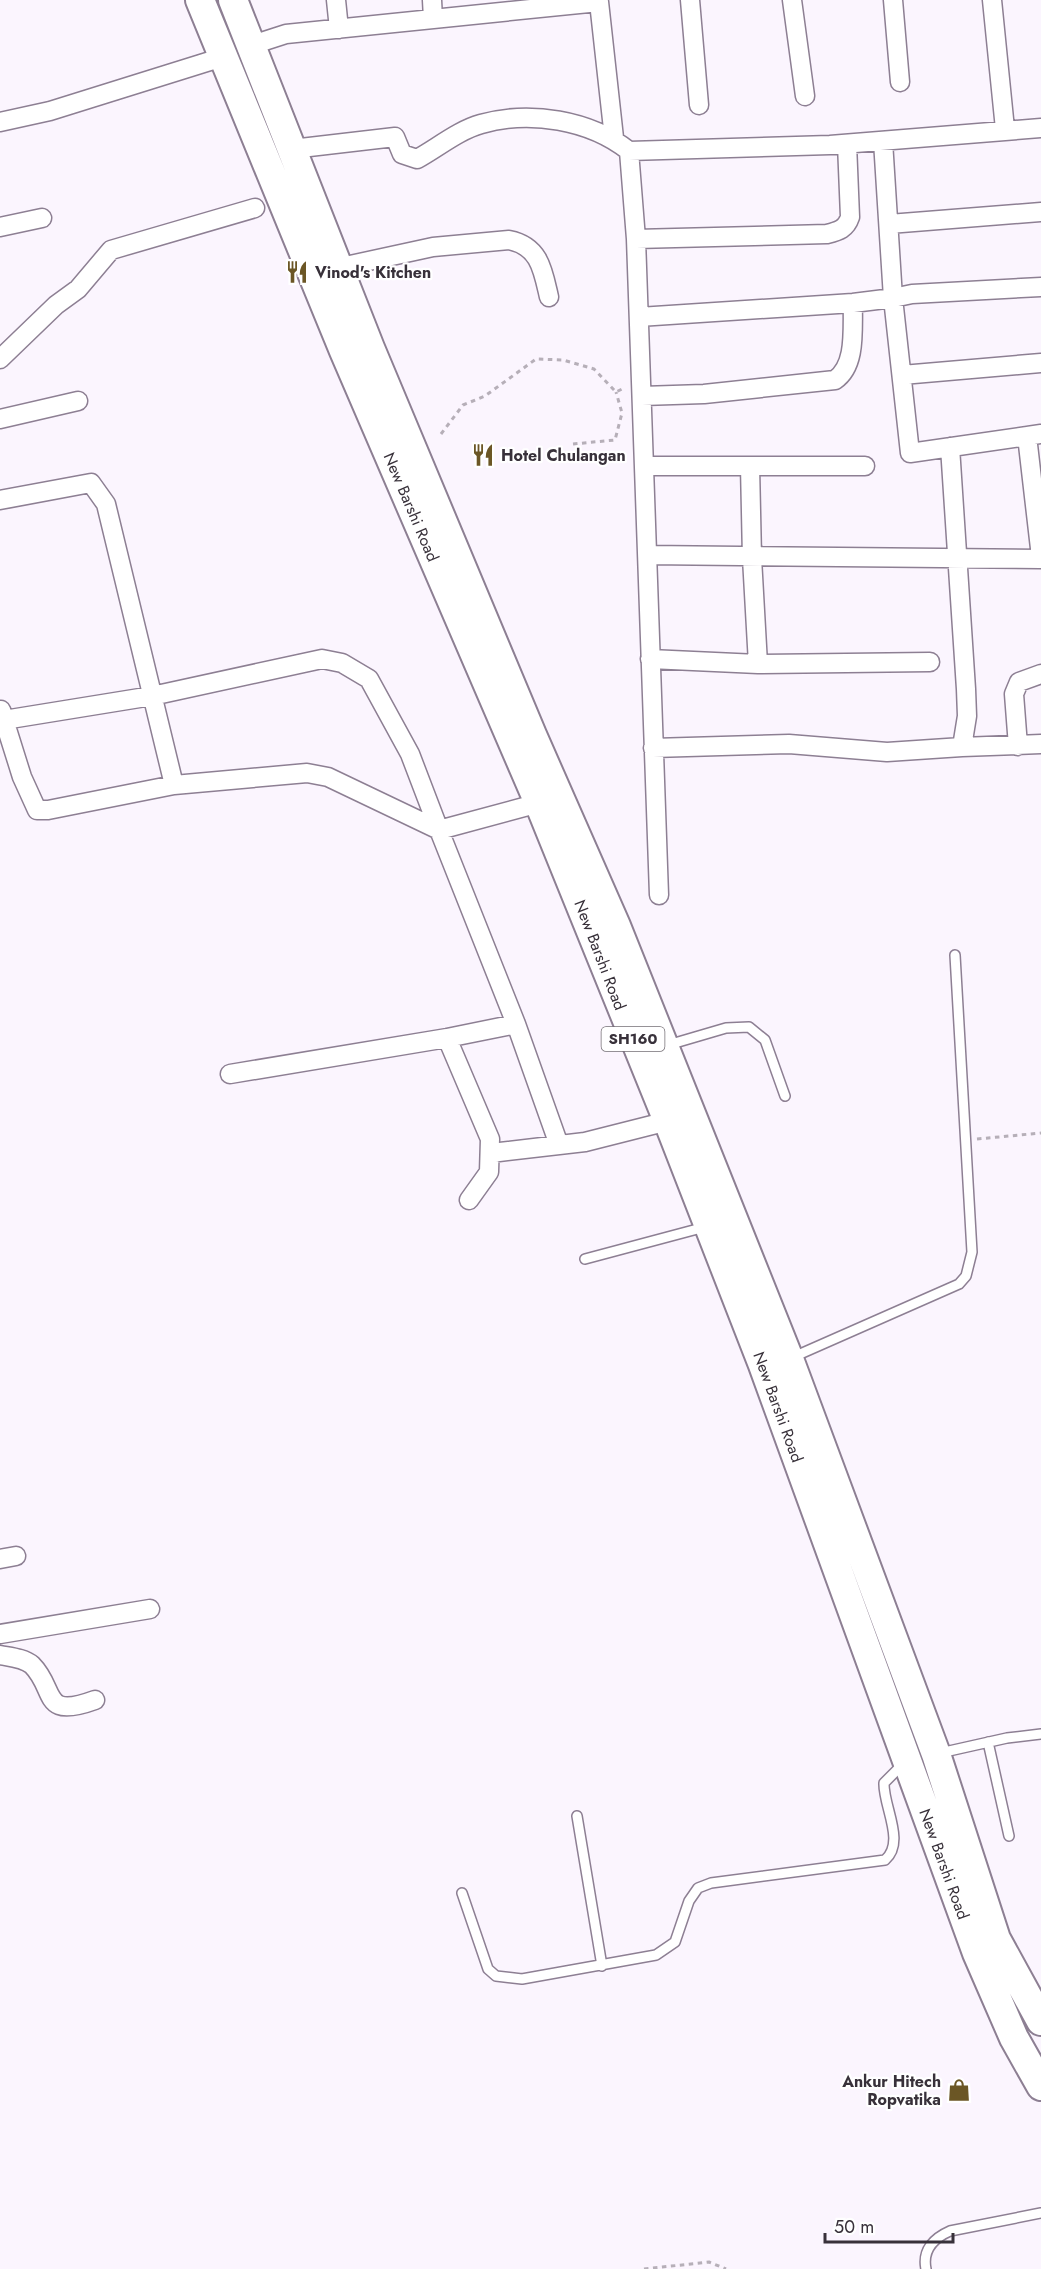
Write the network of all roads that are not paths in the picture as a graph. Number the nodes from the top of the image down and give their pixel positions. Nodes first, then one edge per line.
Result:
1 (200, 0) edge
2 (233, 0) edge
3 (336, 0) edge
4 (432, 0) edge
5 (690, 0) edge
6 (792, 0) edge
7 (893, 0) edge
8 (992, 0) edge
9 (604, 1) edge
10 (433, 19) junction
11 (339, 29) junction
12 (252, 45) junction
13 (224, 57) junction
14 (900, 82) dead end
15 (805, 96) dead end
16 (699, 105) dead end
17 (0, 122) edge
18 (1041, 128) edge
19 (1005, 129) junction
20 (614, 138) junction
21 (883, 141) junction
22 (847, 144) junction
23 (292, 149) junction
24 (629, 151) junction
25 (255, 208) dead end
26 (1041, 212) edge
27 (42, 218) dead end
28 (889, 224) junction
29 (0, 227) edge
30 (636, 238) junction
31 (340, 267) junction
32 (1041, 287) edge
33 (549, 297) dead end
34 (893, 298) junction
35 (853, 303) junction
36 (639, 317) junction
37 (0, 359) edge
38 (1041, 363) edge
39 (902, 375) junction
40 (642, 388) junction
41 (78, 401) dead end
42 (0, 419) edge
43 (1034, 435) edge
44 (950, 447) junction
45 (645, 466) junction
46 (750, 466) junction
47 (865, 466) dead end
48 (0, 500) edge
49 (648, 555) junction
50 (752, 558) junction
51 (1041, 558) edge
52 (957, 560) junction
53 (650, 659) junction
54 (930, 662) dead end
55 (758, 664) junction
56 (1041, 674) edge
57 (152, 696) junction
58 (2, 714) edge
59 (1041, 744) edge
60 (1018, 746) junction
61 (962, 747) junction
62 (653, 748) junction
63 (174, 785) junction
64 (539, 803) junction
65 (439, 830) junction
66 (659, 895) dead end
67 (955, 955) dead end
68 (516, 1024) junction
69 (447, 1038) junction
70 (663, 1046) junction
71 (230, 1074) dead end
72 (785, 1096) dead end
73 (668, 1121) junction
74 (559, 1145) junction
75 (491, 1153) junction
76 (470, 1200) dead end
77 (708, 1226) junction
78 (585, 1259) dead end
79 (789, 1359) junction
80 (150, 1609) dead end
81 (0, 1634) edge
82 (0, 1655) edge
83 (95, 1700) dead end
84 (1041, 1734) edge
85 (988, 1742) junction
86 (921, 1758) junction
87 (577, 1816) dead end
88 (1009, 1836) dead end
89 (462, 1893) dead end
90 (602, 1966) junction
91 (1041, 2021) edge
92 (1041, 2086) edge
93 (1041, 2213) edge
94 (926, 2269) edge

1 - 13 main road, New Barshi Road / SH160
2 - 12 main road, New Barshi Road / SH160
3 - 11 street
4 - 10 street
5 - 16 street
6 - 15 street
7 - 14 street
8 - 19 street
9 - 10 street
9 - 20 street
10 - 11 street
11 - 12 street
12 - 23 main road, New Barshi Road / SH160
13 - 17 street
13 - 64 main road, New Barshi Road / SH160
18 - 19 street
19 - 21 street
20 - 23 street
20 - 24 street
21 - 22 street
21 - 28 street
22 - 24 street
22 - 30 street
23 - 31 main road, New Barshi Road / SH160
24 - 30 street
25 - 37 street
26 - 28 street
27 - 29 street
28 - 34 street
30 - 36 street
31 - 33 street
31 - 70 main road, New Barshi Road / SH160
32 - 34 street
34 - 35 street
34 - 39 street
35 - 36 street
35 - 40 street
36 - 40 street
38 - 39 street
39 - 44 street
40 - 45 street
41 - 42 street
43 - 44 street
43 - 51 street
44 - 52 street
45 - 46 street
45 - 49 street
46 - 47 street
46 - 50 street
48 - 57 street
49 - 50 street
49 - 53 street
50 - 52 street
50 - 55 street
51 - 52 street
52 - 61 street
53 - 55 street
53 - 62 street
54 - 55 street
56 - 60 street
57 - 58 street
57 - 63 street
57 - 65 street
58 - 63 street
59 - 60 street
60 - 61 street
61 - 62 street
62 - 66 street
63 - 65 street
64 - 65 street
64 - 73 main road, New Barshi Road / SH160
65 - 68 street
67 - 79 lane
68 - 69 street
68 - 74 street
69 - 71 street
69 - 75 street
70 - 72 lane
70 - 79 main road, New Barshi Road / SH160
73 - 74 street
73 - 77 main road, New Barshi Road / SH160
74 - 75 street
75 - 76 street
77 - 78 lane
77 - 86 main road, New Barshi Road / SH160
79 - 86 main road, New Barshi Road / SH160
80 - 81 street
82 - 83 street
84 - 85 lane
85 - 86 lane
85 - 88 lane
86 - 90 lane
86 - 91 main road, New Barshi Road / SH160
86 - 92 main road, New Barshi Road / SH160
87 - 90 lane
89 - 90 lane
93 - 94 lane

